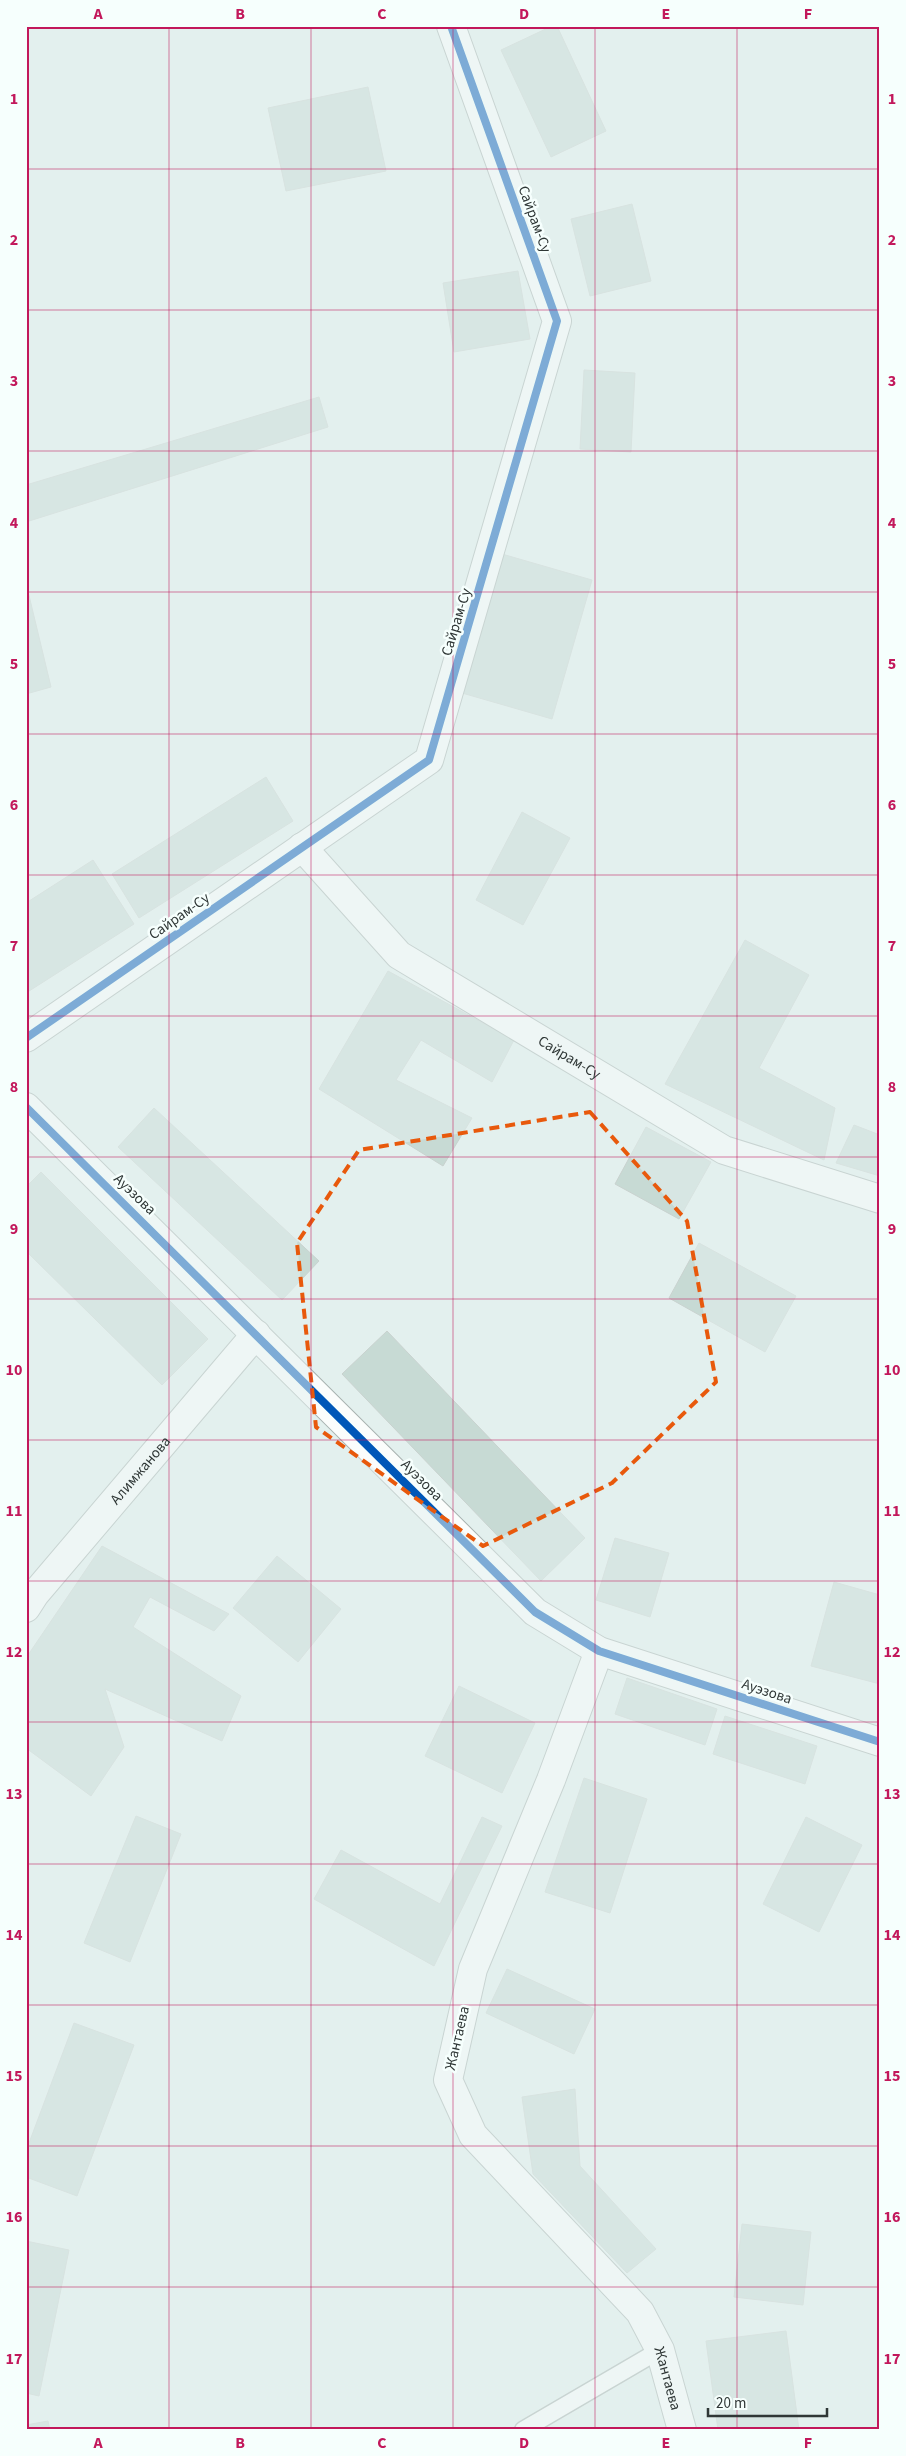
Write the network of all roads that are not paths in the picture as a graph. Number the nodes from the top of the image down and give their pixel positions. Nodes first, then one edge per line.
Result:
1 (451, 26) edge
2 (302, 847) junction
3 (26, 1038) edge
4 (26, 1107) edge
5 (880, 1199) edge
6 (256, 1334) junction
7 (26, 1608) edge
8 (599, 1651) junction
9 (880, 1742) edge
10 (660, 2350) junction
11 (523, 2430) edge
12 (682, 2430) edge

1 - 2 street, Сайрам-Су
2 - 3 street, Сайрам-Су
2 - 5 street, Сайрам-Су
4 - 6 street, Ауэзова
6 - 7 street, Алимжанова
6 - 8 street, Ауэзова
8 - 9 street, Ауэзова
8 - 10 street, Жантаева
10 - 11 lane
10 - 12 street, Жантаева

